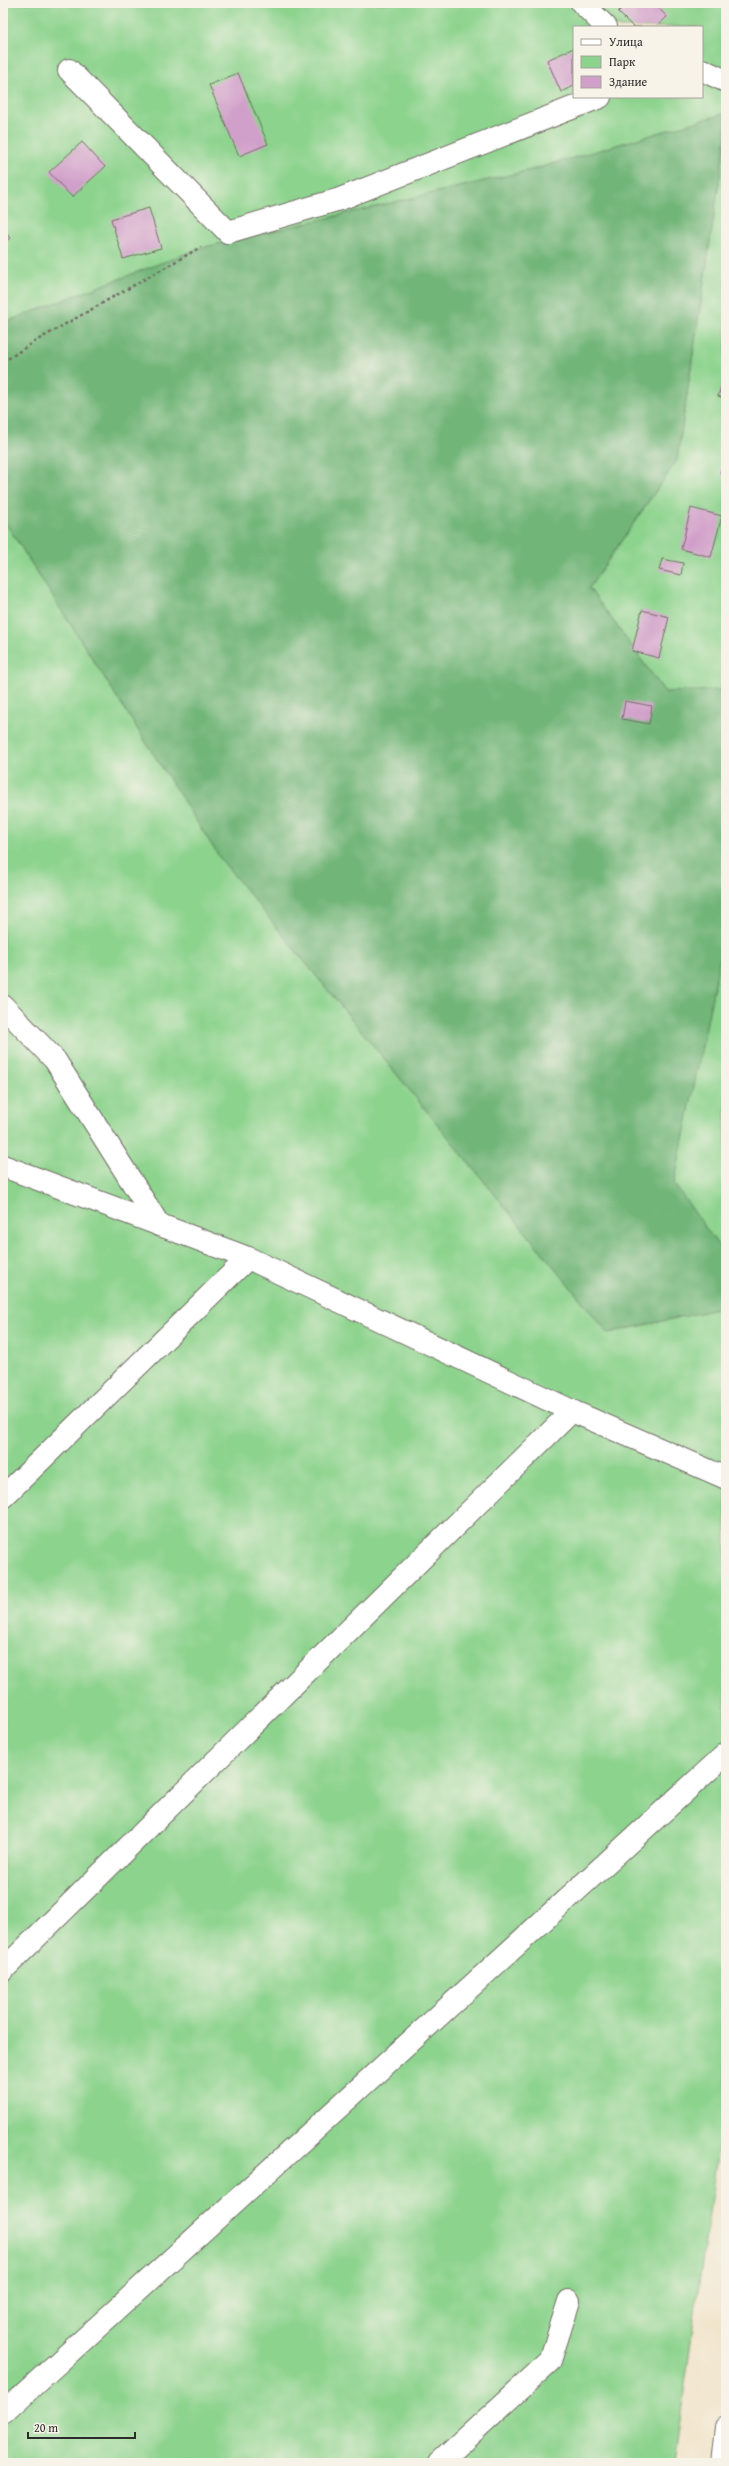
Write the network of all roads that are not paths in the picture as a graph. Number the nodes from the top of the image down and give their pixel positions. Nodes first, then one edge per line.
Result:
1 (582, 3) edge
2 (605, 26) edge
3 (69, 70) dead end
4 (703, 70) edge
5 (726, 81) edge
6 (597, 98) edge
7 (3, 1006) edge
8 (3, 1166) edge
9 (159, 1225) junction
10 (248, 1258) junction
11 (572, 1411) junction
12 (726, 1478) edge
13 (3, 1497) edge
14 (726, 1754) edge
15 (3, 1970) edge
16 (570, 2301) dead end
17 (3, 2412) edge
18 (726, 2427) edge
19 (439, 2463) edge
20 (722, 2463) edge

1 - 2 street
3 - 6 street
4 - 5 street
7 - 9 street
8 - 9 street
9 - 10 street
10 - 11 street
10 - 13 street
11 - 12 street
11 - 15 street
14 - 17 street
16 - 19 street
18 - 20 street

